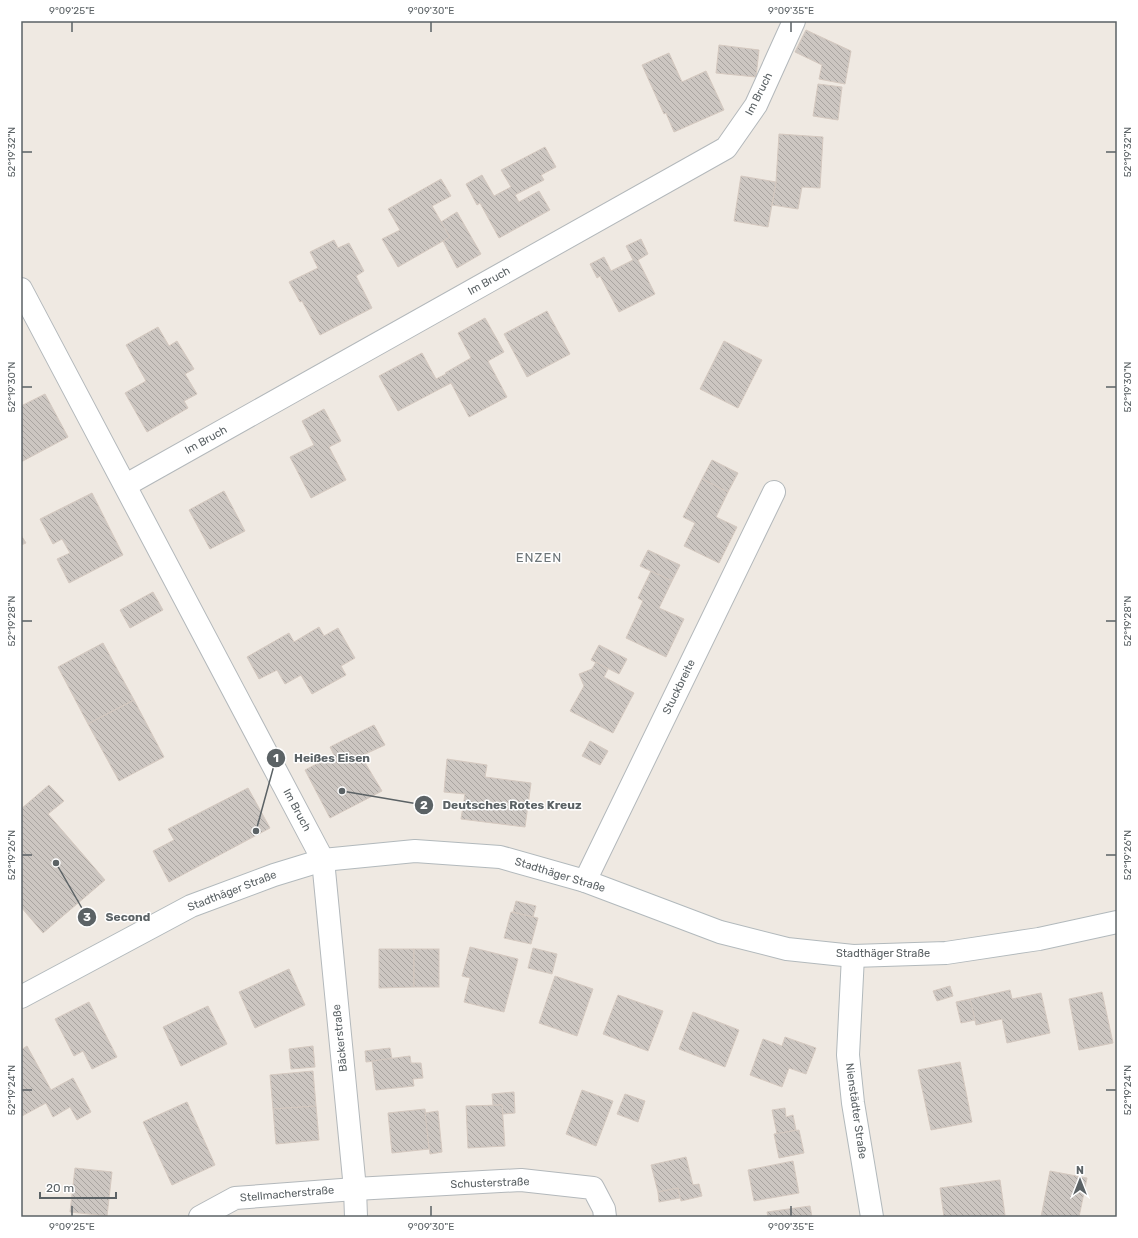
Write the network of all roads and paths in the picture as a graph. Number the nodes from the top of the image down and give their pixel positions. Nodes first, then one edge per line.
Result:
1 (794, 21) edge
2 (21, 289) edge
3 (126, 485) junction
4 (774, 492) dead end
5 (323, 860) junction
6 (585, 882) junction
7 (1117, 922) edge
8 (853, 956) junction
9 (21, 996) edge
10 (355, 1189) junction
11 (200, 1217) edge
12 (356, 1217) edge
13 (605, 1217) edge
14 (872, 1217) edge

1 - 3 street, Im Bruch
2 - 3 street, Im Bruch
3 - 5 street, Im Bruch
4 - 6 street, Stuckbreite
5 - 6 street, Stadthäger Straße
5 - 9 street, Stadthäger Straße
5 - 10 street, Bäckerstraße
6 - 8 street, Stadthäger Straße
7 - 8 street, Stadthäger Straße
8 - 14 street, Nienstädter Straße
10 - 11 street, Stellmacherstraße
10 - 12 street, Bäckerstraße
10 - 13 street, Schusterstraße

